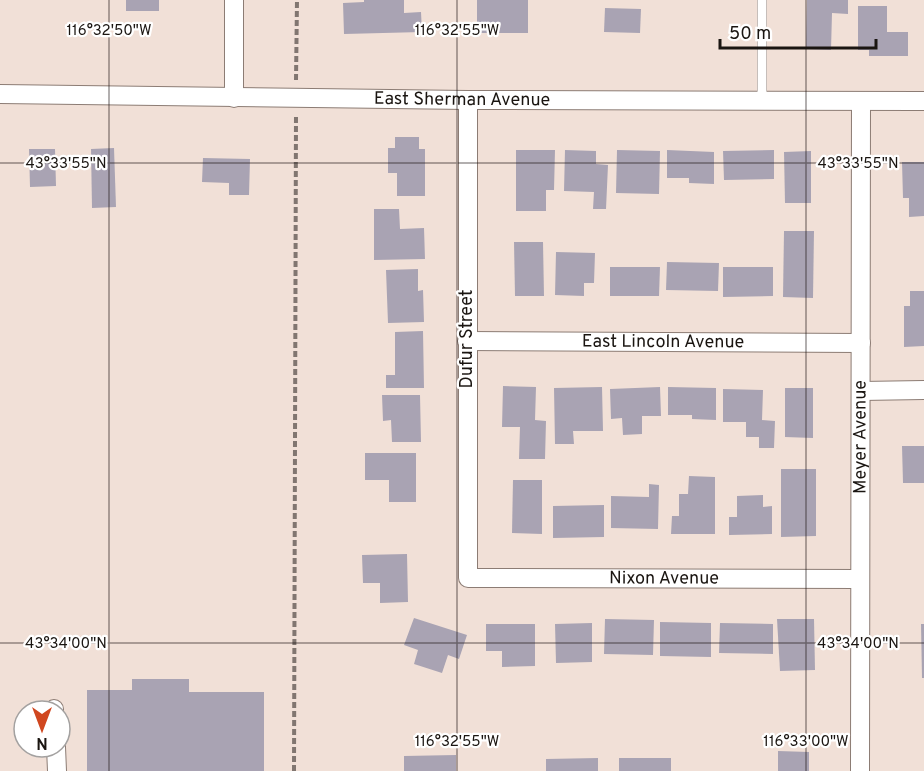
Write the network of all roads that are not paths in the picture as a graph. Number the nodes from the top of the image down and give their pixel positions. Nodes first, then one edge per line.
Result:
1 (234, 0) edge
2 (762, 0) edge
3 (0, 94) edge
4 (234, 98) junction
5 (468, 100) junction
6 (762, 101) junction
7 (861, 101) junction
8 (924, 101) edge
9 (467, 341) junction
10 (861, 343) junction
11 (861, 390) junction
12 (924, 390) edge
13 (468, 578) joint
14 (860, 579) junction
15 (860, 771) edge

1 - 4 street
2 - 6 lane
3 - 4 street, East Sherman Avenue
4 - 5 street, East Sherman Avenue
5 - 6 street, East Sherman Avenue
5 - 9 street, Dufur Street
6 - 7 street, East Sherman Avenue
7 - 8 street, East Sherman Avenue
7 - 10 street, Meyer Avenue
9 - 10 street, East Lincoln Avenue
9 - 13 street, Dufur Street
10 - 11 street, Meyer Avenue
11 - 12 street
11 - 14 street, Meyer Avenue
13 - 14 street, Nixon Avenue
14 - 15 street, Meyer Avenue

